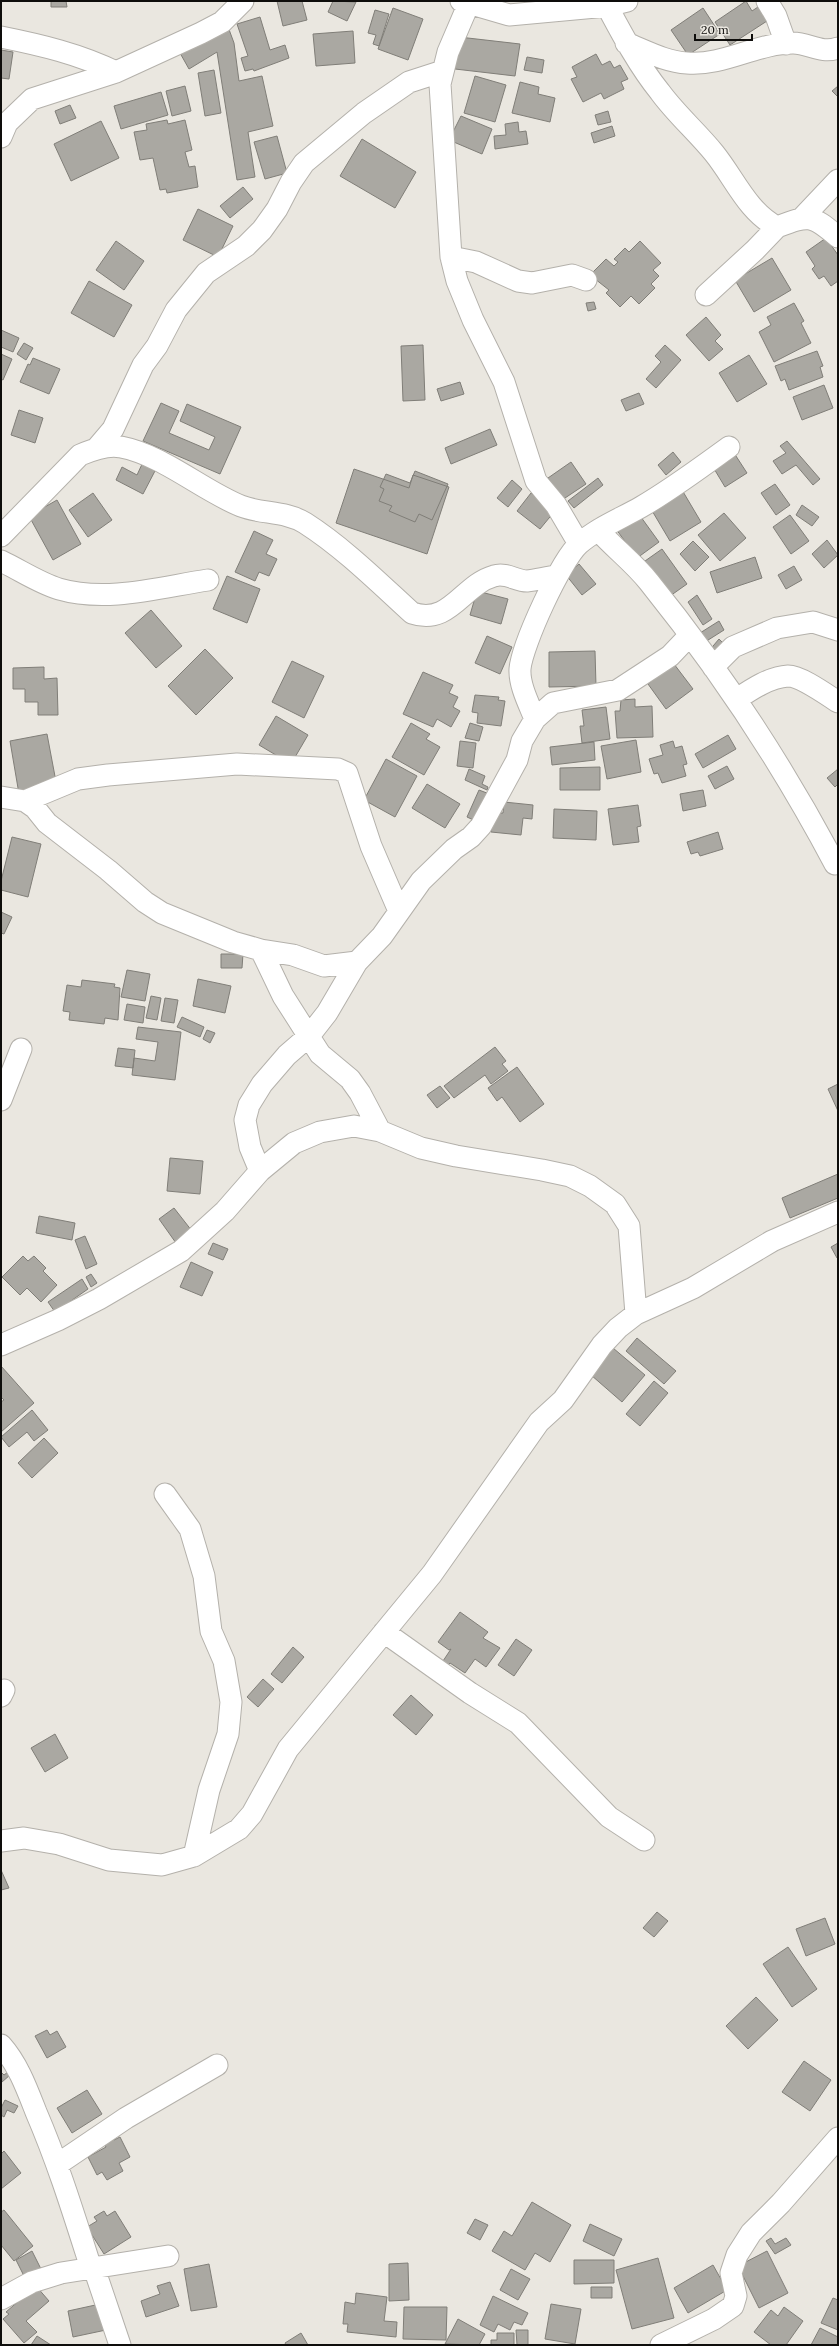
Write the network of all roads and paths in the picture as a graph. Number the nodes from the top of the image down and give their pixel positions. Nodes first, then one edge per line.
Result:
1 (243, 1) edge
2 (627, 1) edge
3 (767, 1) edge
4 (465, 2) edge
5 (607, 6) junction
6 (1, 37) edge
7 (626, 43) junction
8 (786, 44) junction
9 (838, 48) edge
10 (443, 71) junction
11 (116, 72) junction
12 (1, 137) edge
13 (838, 180) edge
14 (804, 217) junction
15 (777, 227) junction
16 (838, 237) edge
17 (451, 257) junction
18 (586, 280) dead end
19 (706, 295) dead end
20 (729, 447) dead end
21 (96, 449) junction
22 (598, 530) junction
23 (1, 536) edge
24 (579, 544) junction
25 (1, 561) edge
26 (557, 576) junction
27 (208, 580) dead end
28 (838, 630) edge
29 (690, 635) junction
30 (713, 667) junction
31 (737, 699) junction
32 (838, 702) edge
33 (535, 719) junction
34 (1, 796) edge
35 (25, 801) junction
36 (835, 864) dead end
37 (399, 911) junction
38 (262, 950) junction
39 (357, 962) junction
40 (309, 1036) junction
41 (21, 1049) dead end
42 (1, 1100) edge
43 (380, 1131) junction
44 (260, 1171) junction
45 (838, 1212) edge
46 (636, 1314) junction
47 (1, 1345) edge
48 (165, 1494) dead end
49 (384, 1632) junction
50 (644, 1840) dead end
51 (1, 1841) edge
52 (194, 1856) junction
53 (1, 2045) edge
54 (217, 2065) dead end
55 (838, 2138) edge
56 (58, 2164) junction
57 (168, 2256) dead end
58 (92, 2268) junction
59 (1, 2299) edge
60 (120, 2345) edge
61 (662, 2345) edge

1 - 11 street
2 - 5 street
3 - 8 street
4 - 5 street
4 - 10 street
5 - 7 street
6 - 11 street
7 - 8 street
7 - 15 street
8 - 9 street
10 - 17 street
10 - 21 street
11 - 12 street
13 - 14 street
14 - 15 street
14 - 16 street
15 - 19 street
17 - 18 street
17 - 24 street
20 - 22 street
21 - 23 street
21 - 26 street
22 - 24 street
22 - 29 street
24 - 26 street
25 - 27 street
26 - 33 street
28 - 30 street
29 - 30 street
29 - 33 street
30 - 31 street
31 - 32 street
31 - 36 street
33 - 37 street
34 - 35 street
35 - 37 street
35 - 38 street
37 - 39 street
38 - 39 street
38 - 40 street
39 - 40 street
40 - 43 street
40 - 44 street
41 - 42 street
43 - 44 street
43 - 46 street
44 - 47 street
45 - 46 street
46 - 49 street
48 - 52 street
49 - 50 street
49 - 52 street
51 - 52 street
53 - 56 street
54 - 56 street
55 - 61 street
56 - 58 street
57 - 58 street
58 - 59 street
58 - 60 street

